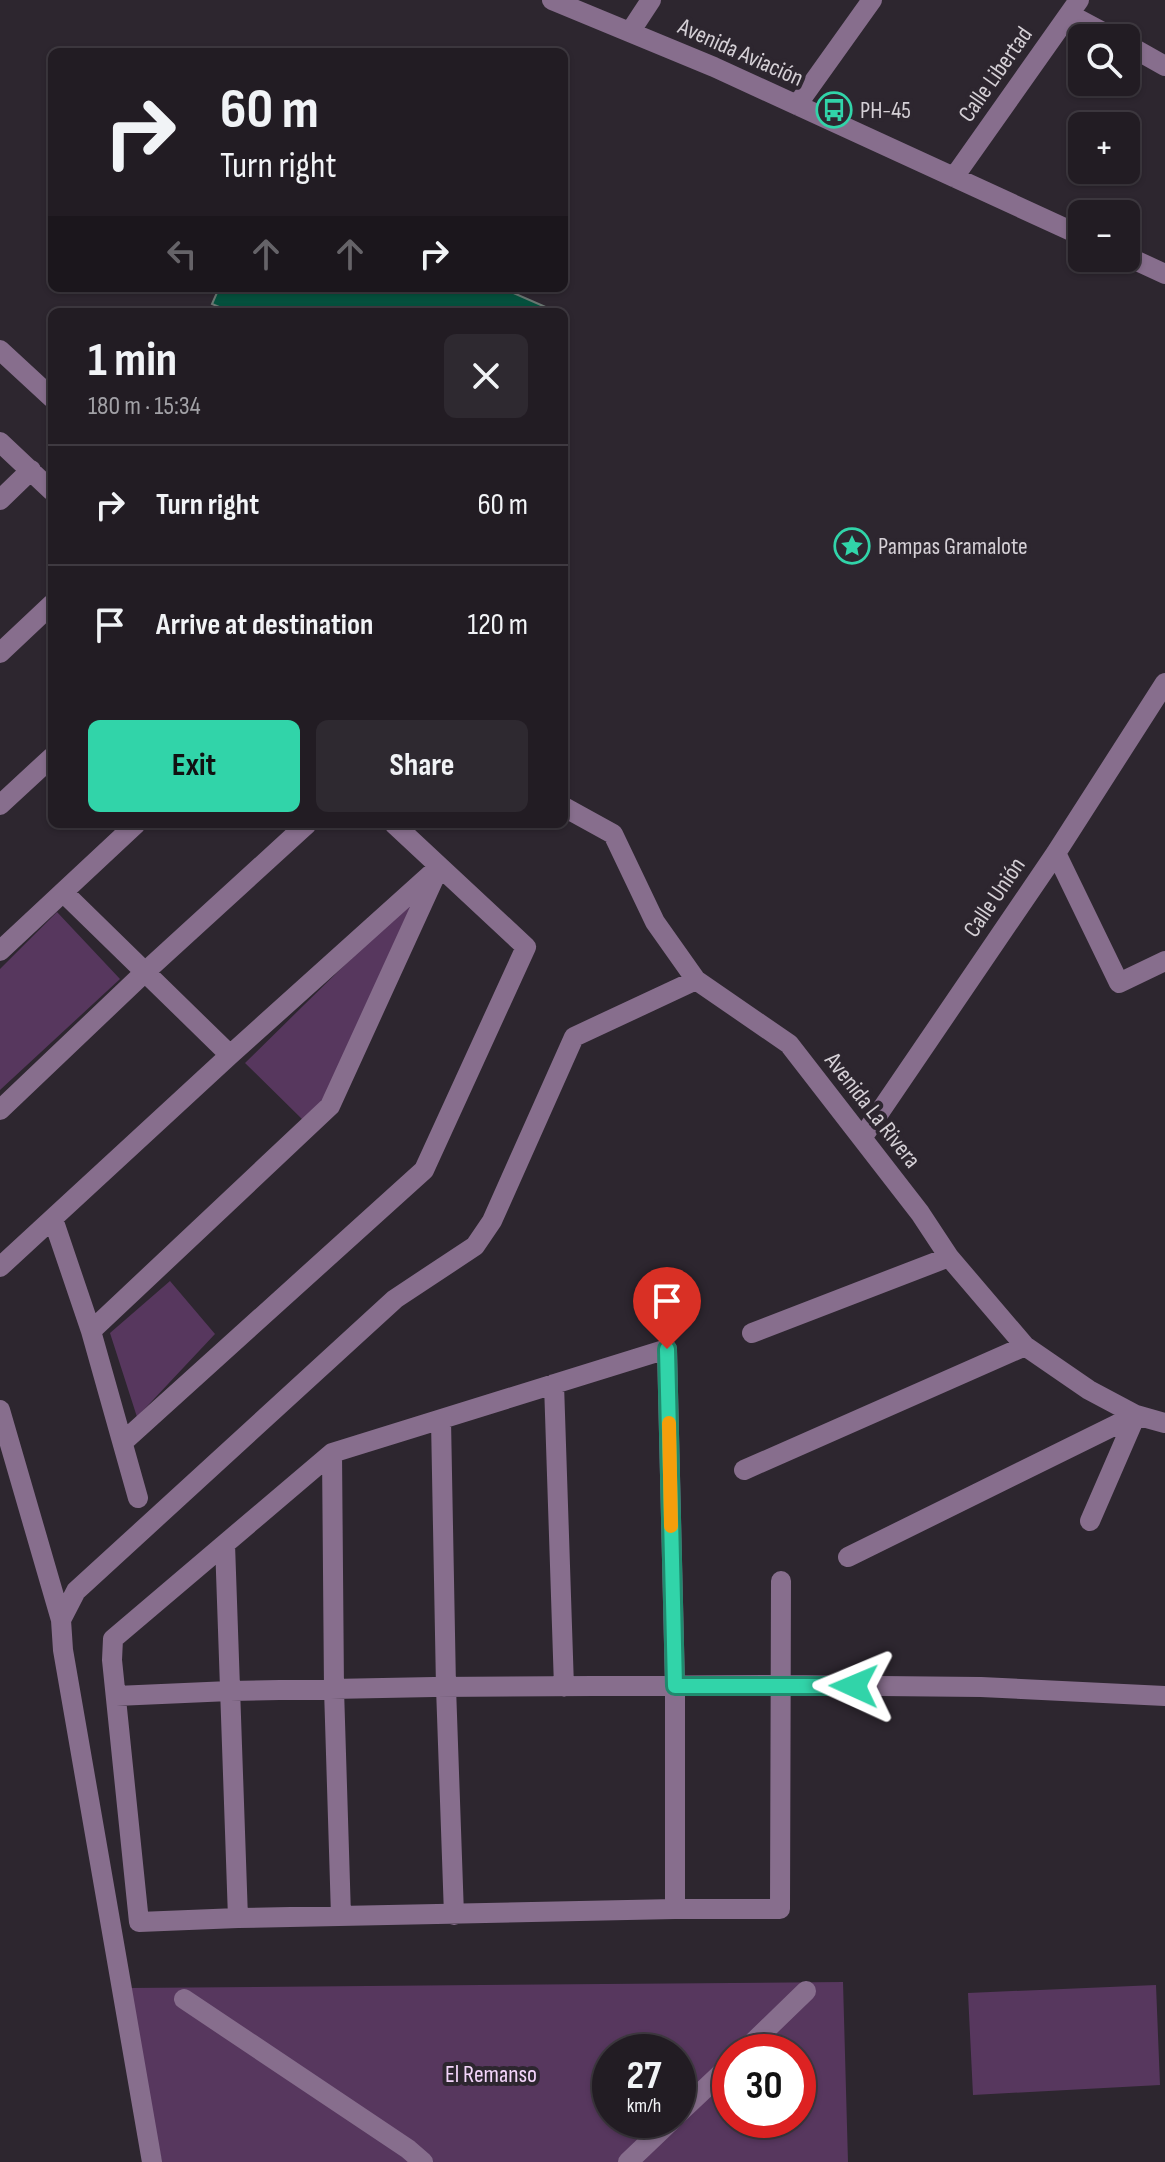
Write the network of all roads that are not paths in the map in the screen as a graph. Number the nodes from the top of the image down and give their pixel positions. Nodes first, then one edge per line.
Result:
1 (552, 0) edge
2 (651, 0) edge
3 (872, 0) edge
4 (1074, 7) edge
5 (1096, 24) edge
6 (630, 32) junction
7 (1140, 52) edge
8 (1165, 66) edge
9 (797, 105) junction
10 (954, 177) junction
11 (1068, 230) edge
12 (1140, 262) edge
13 (1165, 274) edge
14 (0, 350) edge
15 (48, 394) edge
16 (0, 442) edge
17 (31, 470) junction
18 (48, 487) edge
19 (0, 500) edge
20 (48, 608) edge
21 (0, 653) edge
22 (1165, 683) edge
23 (48, 761) edge
24 (0, 805) edge
25 (568, 809) edge
26 (132, 828) edge
27 (303, 828) edge
28 (398, 828) edge
29 (1056, 853) junction
30 (439, 867) junction
31 (63, 892) junction
32 (0, 951) edge
33 (1165, 961) edge
34 (145, 972) junction
35 (696, 980) junction
36 (230, 1055) junction
37 (0, 1110) edge
38 (862, 1138) junction
39 (53, 1219) junction
40 (949, 1257) junction
41 (0, 1267) edge
42 (91, 1331) junction
43 (752, 1333) dead end
44 (1025, 1346) junction
45 (554, 1384) junction
46 (0, 1410) edge
47 (1136, 1415) junction
48 (441, 1420) junction
49 (1165, 1423) edge
50 (123, 1442) junction
51 (332, 1453) junction
52 (744, 1470) dead end
53 (138, 1498) dead end
54 (1090, 1521) dead end
55 (225, 1544) junction
56 (848, 1557) dead end
57 (781, 1581) dead end
58 (61, 1620) junction
59 (780, 1685) junction
60 (675, 1686) junction
61 (446, 1687) junction
62 (564, 1687) junction
63 (334, 1689) junction
64 (230, 1691) junction
65 (116, 1696) junction
66 (1165, 1696) edge
67 (675, 1909) junction
68 (454, 1915) junction
69 (341, 1916) junction
70 (238, 1918) junction
71 (806, 1991) dead end
72 (184, 1999) dead end
73 (762, 2034) edge
74 (712, 2082) edge
75 (696, 2097) edge
76 (653, 2138) edge
77 (148, 2158) edge
78 (423, 2162) edge
79 (628, 2162) edge

1 - 6 street, Avenida Aviación
2 - 6 street
3 - 9 street
4 - 5 street
4 - 10 street, Calle Libertad
6 - 9 street, Avenida Aviación
7 - 8 street
9 - 10 street, Avenida Aviación
10 - 11 street, Avenida Aviación
12 - 13 street
14 - 15 street
16 - 17 street
17 - 18 street
17 - 19 street
20 - 21 street
22 - 29 street, Calle Unión
23 - 24 street
25 - 35 street, Avenida La Rivera
26 - 31 street
27 - 34 street
28 - 30 street
29 - 33 street
29 - 38 street, Calle Unión
30 - 36 street
30 - 42 street
30 - 50 street
31 - 32 street
31 - 34 street
34 - 36 street
34 - 37 street
35 - 38 street, Avenida La Rivera
35 - 58 street
36 - 39 street
38 - 40 street, Avenida La Rivera
39 - 41 street
39 - 42 street
40 - 43 street
40 - 44 street, Avenida La Rivera
42 - 50 street
44 - 47 street, Avenida La Rivera
44 - 52 street
45 - 48 street
45 - 60 street
45 - 62 street
46 - 58 street
47 - 49 street, Avenida La Rivera
47 - 54 street
47 - 56 street
48 - 51 street
48 - 61 street
50 - 53 street
51 - 55 street
51 - 63 street
55 - 64 street
55 - 65 street
57 - 59 street
58 - 77 street
59 - 60 street
59 - 66 street
59 - 67 street
60 - 62 street
60 - 67 street
61 - 62 street
61 - 63 street
61 - 68 street
63 - 64 street
63 - 69 street
64 - 65 street
64 - 70 street
65 - 70 street
67 - 68 street
68 - 69 street
69 - 70 street
71 - 73 street
72 - 78 street
74 - 75 street
76 - 79 street

